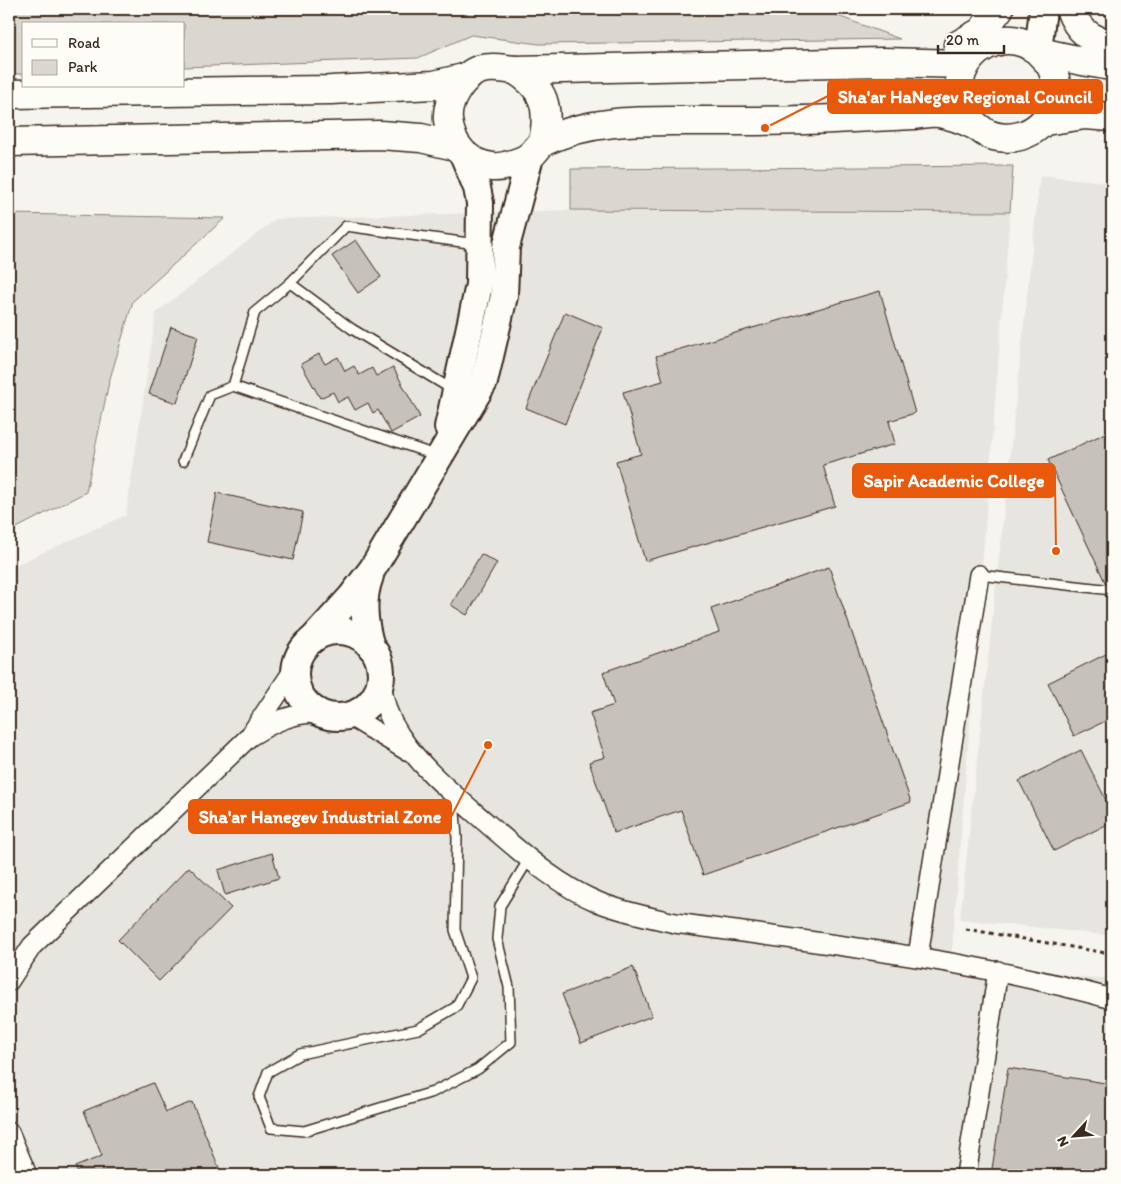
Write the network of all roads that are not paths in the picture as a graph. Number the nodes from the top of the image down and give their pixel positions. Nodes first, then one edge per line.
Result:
1 (1001, 9) edge
2 (1044, 9) edge
3 (1070, 9) edge
4 (990, 43) junction
5 (1112, 46) edge
6 (1038, 51) junction
7 (882, 62) junction
8 (965, 64) junction
9 (1112, 66) edge
10 (515, 70) junction
11 (468, 77) junction
12 (9, 94) edge
13 (1112, 116) edge
14 (1045, 121) junction
15 (975, 125) junction
16 (9, 142) edge
17 (536, 149) junction
18 (459, 150) junction
19 (493, 246) junction
20 (290, 283) junction
21 (233, 386) junction
22 (465, 396) junction
23 (440, 456) junction
24 (183, 461) dead end
25 (373, 568) junction
26 (979, 575) joint
27 (1112, 590) edge
28 (312, 640) junction
29 (371, 647) junction
30 (296, 664) junction
31 (381, 681) junction
32 (321, 713) junction
33 (350, 716) junction
34 (249, 737) junction
35 (414, 754) junction
36 (454, 795) junction
37 (529, 858) junction
38 (918, 956) junction
39 (998, 972) junction
40 (9, 981) edge
41 (1112, 998) edge
42 (9, 1132) edge
43 (27, 1175) edge
44 (966, 1175) edge

1 - 4 street
1 - 7 main road
2 - 6 street
3 - 5 main road
4 - 6 main road
4 - 8 main road
6 - 9 main road
6 - 14 main road
7 - 8 main road
7 - 10 main road
8 - 15 main road
10 - 11 main road
10 - 17 main road
11 - 12 main road
11 - 18 main road
13 - 14 main road
14 - 15 main road
15 - 17 main road
16 - 18 main road
17 - 18 main road
17 - 19 street
18 - 19 street
19 - 20 lane
19 - 22 street
20 - 21 lane
20 - 22 lane
21 - 23 lane
21 - 24 lane
22 - 23 street
23 - 25 street
25 - 28 street
25 - 29 street
26 - 27 lane
26 - 38 street
28 - 29 street
28 - 30 street
29 - 31 street
30 - 32 street
30 - 34 street
31 - 33 street
31 - 35 street
32 - 33 street
32 - 34 street
33 - 35 street
34 - 40 street
35 - 36 street
36 - 37 street
36 - 37 lane
37 - 38 street
38 - 39 street
39 - 41 street
39 - 44 street
42 - 43 street

